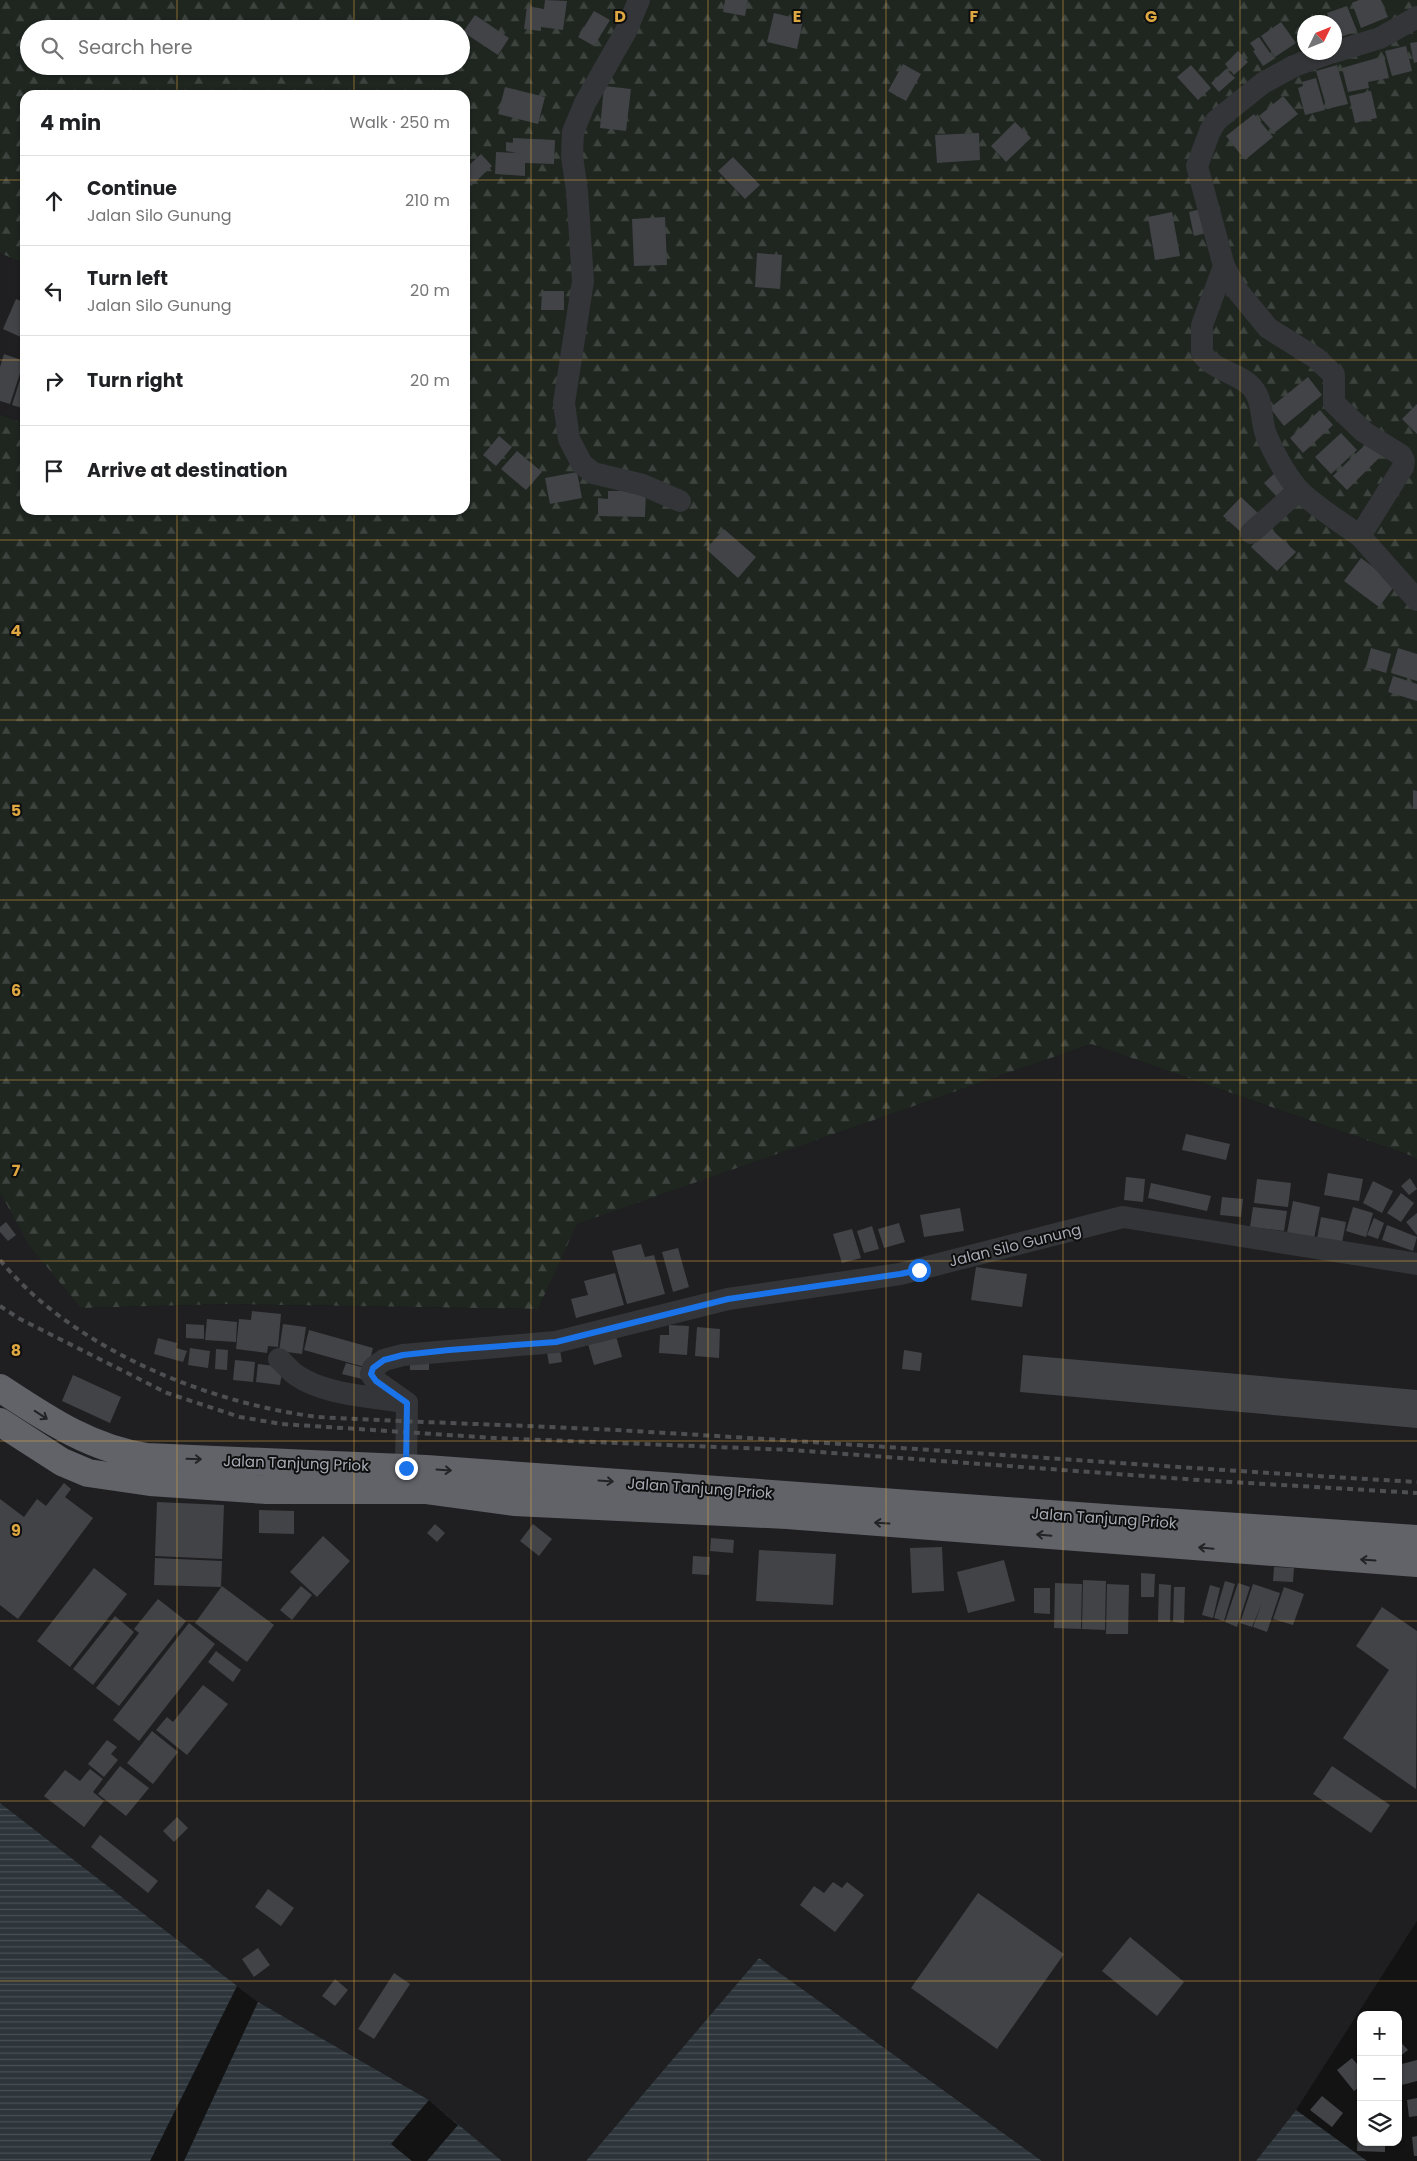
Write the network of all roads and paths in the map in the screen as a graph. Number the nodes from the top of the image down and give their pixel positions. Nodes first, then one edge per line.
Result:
1 (639, 0) edge
2 (1417, 17) edge
3 (1342, 50) edge
4 (1311, 60) edge
5 (1224, 266) junction
6 (1299, 490) junction
7 (680, 501) dead end
8 (1252, 533) dead end
9 (1360, 536) junction
10 (1417, 600) edge
11 (1417, 1264) edge
12 (279, 1359) dead end
13 (0, 1388) edge
14 (407, 1403) junction
15 (0, 1422) edge
16 (406, 1468) junction
17 (1417, 1538) edge
18 (1417, 1564) edge

1 - 7 street
2 - 3 street
4 - 5 street
5 - 6 street
5 - 9 street
6 - 8 street
6 - 9 street
9 - 10 street
11 - 14 street, Jalan Silo Gunung
12 - 14 street
13 -> 16 highway, Jalan Tanjung Priok
14 - 16 street
18 -> 15 highway, Jalan Tanjung Priok
16 -> 17 highway, Jalan Tanjung Priok

